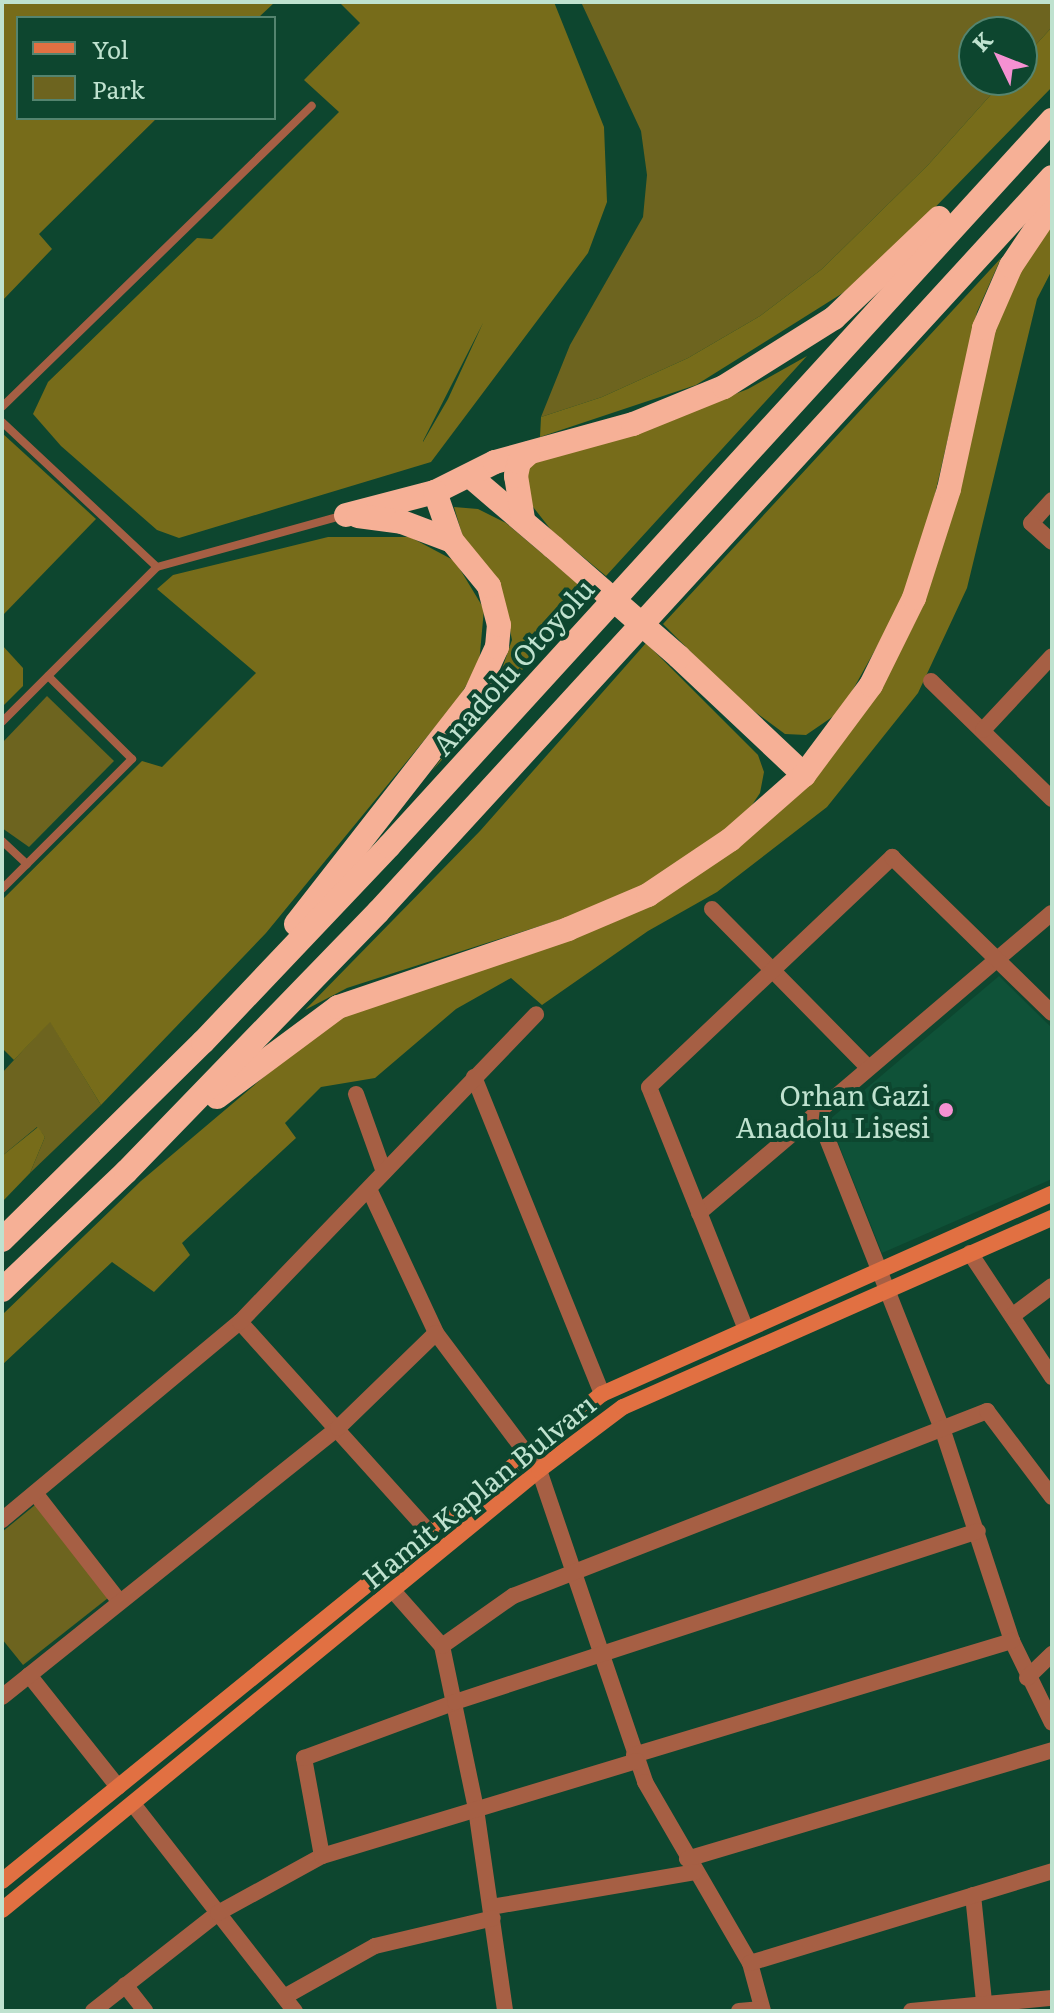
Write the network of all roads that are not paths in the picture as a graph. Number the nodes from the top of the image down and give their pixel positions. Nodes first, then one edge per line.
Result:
1 (312, 106) dead end
2 (1052, 107) edge
3 (1052, 120) edge
4 (1052, 177) edge
5 (1052, 205) edge
6 (2, 407) edge
7 (2, 422) edge
8 (529, 453) junction
9 (471, 477) junction
10 (435, 492) junction
11 (1052, 500) edge
12 (346, 515) junction
13 (523, 519) junction
14 (452, 541) junction
15 (1052, 542) edge
16 (157, 567) junction
17 (1052, 656) edge
18 (48, 676) junction
19 (931, 681) dead end
20 (2, 722) edge
21 (983, 730) junction
22 (804, 775) junction
23 (1052, 799) edge
24 (2, 841) edge
25 (27, 864) junction
26 (2, 889) edge
27 (712, 909) dead end
28 (1052, 913) edge
29 (995, 959) junction
30 (773, 970) junction
31 (1052, 1013) edge
32 (536, 1014) dead end
33 (203, 1042) junction
34 (869, 1068) junction
35 (474, 1077) junction
36 (356, 1094) dead end
37 (817, 1113) junction
38 (126, 1172) junction
39 (384, 1172) junction
40 (369, 1189) junction
41 (1052, 1194) edge
42 (699, 1213) junction
43 (1052, 1218) edge
44 (2, 1240) edge
45 (970, 1253) junction
46 (877, 1270) junction
47 (1052, 1286) edge
48 (890, 1287) junction
49 (2, 1290) edge
50 (1012, 1316) junction
51 (240, 1322) junction
52 (745, 1327) junction
53 (436, 1333) junction
54 (1052, 1377) edge
55 (602, 1394) junction
56 (338, 1428) junction
57 (942, 1428) junction
58 (527, 1451) junction
59 (539, 1470) junction
60 (35, 1493) junction
61 (1052, 1497) edge
62 (2, 1520) edge
63 (978, 1531) junction
64 (430, 1533) junction
65 (573, 1573) junction
66 (380, 1576) junction
67 (393, 1591) junction
68 (120, 1602) junction
69 (1012, 1641) junction
70 (442, 1646) junction
71 (1052, 1654) edge
72 (602, 1656) junction
73 (29, 1675) junction
74 (1027, 1678) junction
75 (2, 1697) edge
76 (455, 1702) junction
77 (1052, 1723) edge
78 (1052, 1750) edge
79 (636, 1758) junction
80 (118, 1787) junction
81 (133, 1804) junction
82 (476, 1809) junction
83 (322, 1856) junction
84 (691, 1866) junction
85 (1052, 1871) edge
86 (2, 1881) edge
87 (973, 1895) junction
88 (2, 1910) edge
89 (218, 1913) junction
90 (492, 1913) junction
91 (750, 1963) junction
92 (125, 1985) junction
93 (284, 1997) junction
94 (1052, 1998) edge
95 (984, 2008) edge
96 (762, 2010) edge
97 (93, 2011) edge
98 (145, 2011) edge
99 (295, 2011) edge
100 (505, 2011) edge
101 (739, 2011) edge
102 (911, 2011) edge

1 - 6 lane
2 - 8 highway
3 - 33 highway, Anadolu Otoyolu
4 - 38 highway
5 - 22 highway
7 - 16 lane
8 - 9 highway
8 - 13 highway
9 - 10 highway
9 - 13 highway
10 - 12 highway
10 - 14 highway
11 - 15 street
12 - 14 highway
12 - 16 lane
13 - 22 highway, bridge
14 - 33 highway
16 - 18 lane
17 - 21 street
18 - 20 lane
18 - 25 lane
19 - 21 street
21 - 23 street
22 - 38 highway
24 - 25 lane
25 - 26 lane
27 - 30 street
28 - 29 street
29 - 30 street
29 - 31 street
29 - 34 street
30 - 34 street
30 - 42 street
32 - 35 street
33 - 44 highway, Anadolu Otoyolu
34 - 37 street
35 - 39 street
35 - 55 street
36 - 39 street
37 - 42 street
37 - 46 street
38 - 49 highway
39 - 40 street
40 - 51 street
40 - 53 street
41 - 46 main road, Hamit Kaplan Bulvarı
42 - 52 street
43 - 45 main road, Hamit Kaplan Bulvarı
45 - 48 main road, Hamit Kaplan Bulvarı
45 - 50 street
46 - 48 street
46 - 52 main road, Hamit Kaplan Bulvarı
47 - 50 street
48 - 57 street
48 - 59 main road, Hamit Kaplan Bulvarı
50 - 54 street
51 - 56 street
51 - 60 street
52 - 55 main road, Hamit Kaplan Bulvarı
53 - 56 street
53 - 58 street
55 - 58 main road, Hamit Kaplan Bulvarı
56 - 64 street
56 - 68 street
57 - 61 street
57 - 63 street
57 - 65 street
58 - 59 street
58 - 64 main road, Hamit Kaplan Bulvarı
59 - 65 street
59 - 67 main road, Hamit Kaplan Bulvarı
60 - 62 street
60 - 68 street
63 - 69 street
63 - 72 street
64 - 66 main road, Hamit Kaplan Bulvarı
65 - 70 street
65 - 72 street
66 - 67 street
66 - 80 main road, Hamit Kaplan Bulvarı
67 - 70 street
67 - 81 main road, Hamit Kaplan Bulvarı
68 - 73 street
69 - 74 street
69 - 79 street
70 - 76 street
71 - 74 street
72 - 76 street
72 - 79 street
73 - 75 street
73 - 80 street
74 - 77 street
76 - 82 street
76 - 83 street
78 - 84 street
79 - 82 street
79 - 84 street
80 - 86 main road, Hamit Kaplan Bulvarı
81 - 88 main road, Hamit Kaplan Bulvarı
81 - 89 street
82 - 83 street
82 - 90 street
83 - 89 street
84 - 90 street
84 - 91 street
85 - 87 street
87 - 91 street
87 - 95 street
89 - 92 street
89 - 93 street
90 - 93 street
90 - 100 street
91 - 96 street
92 - 97 street
92 - 98 street
93 - 99 street
94 - 95 street
95 - 102 street
96 - 101 street

